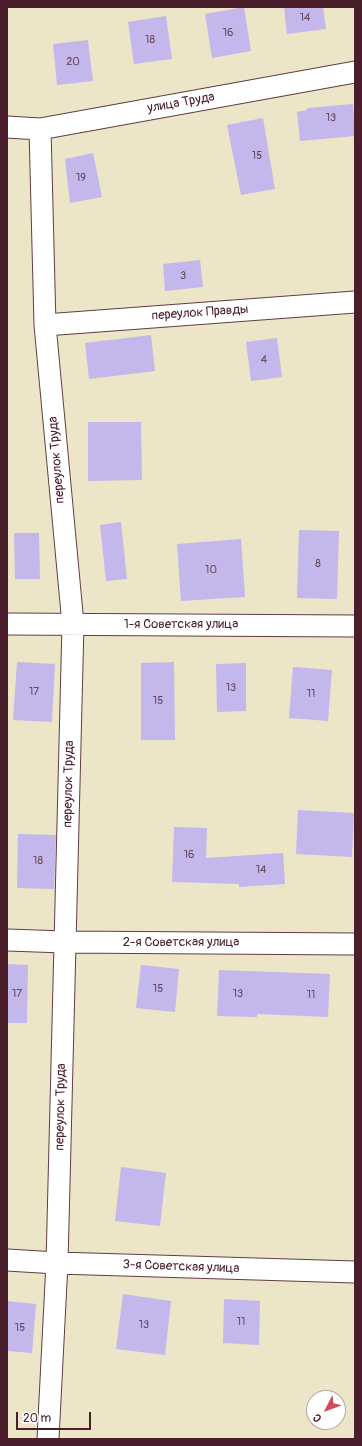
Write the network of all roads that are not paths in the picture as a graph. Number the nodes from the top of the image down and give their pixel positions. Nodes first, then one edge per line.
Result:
1 (355, 72) edge
2 (7, 127) edge
3 (40, 129) junction
4 (355, 302) edge
5 (45, 325) junction
6 (7, 624) edge
7 (73, 624) junction
8 (355, 626) edge
9 (7, 940) edge
10 (65, 942) junction
11 (355, 944) edge
12 (7, 1260) edge
13 (57, 1263) junction
14 (355, 1272) edge
15 (48, 1439) edge

1 - 3 street, улица Труда
2 - 3 street, улица Труда
3 - 5 street, переулок Труда
4 - 5 street, переулок Правды
5 - 7 street, переулок Труда
6 - 7 street, 1-я Советская улица
7 - 8 street, 1-я Советская улица
7 - 10 street, переулок Труда
9 - 10 street, 2-я Советская улица
10 - 11 street, 2-я Советская улица
10 - 13 street, переулок Труда
12 - 13 street, 3-я Советская улица
13 - 14 street, 3-я Советская улица
13 - 15 street, переулок Труда

